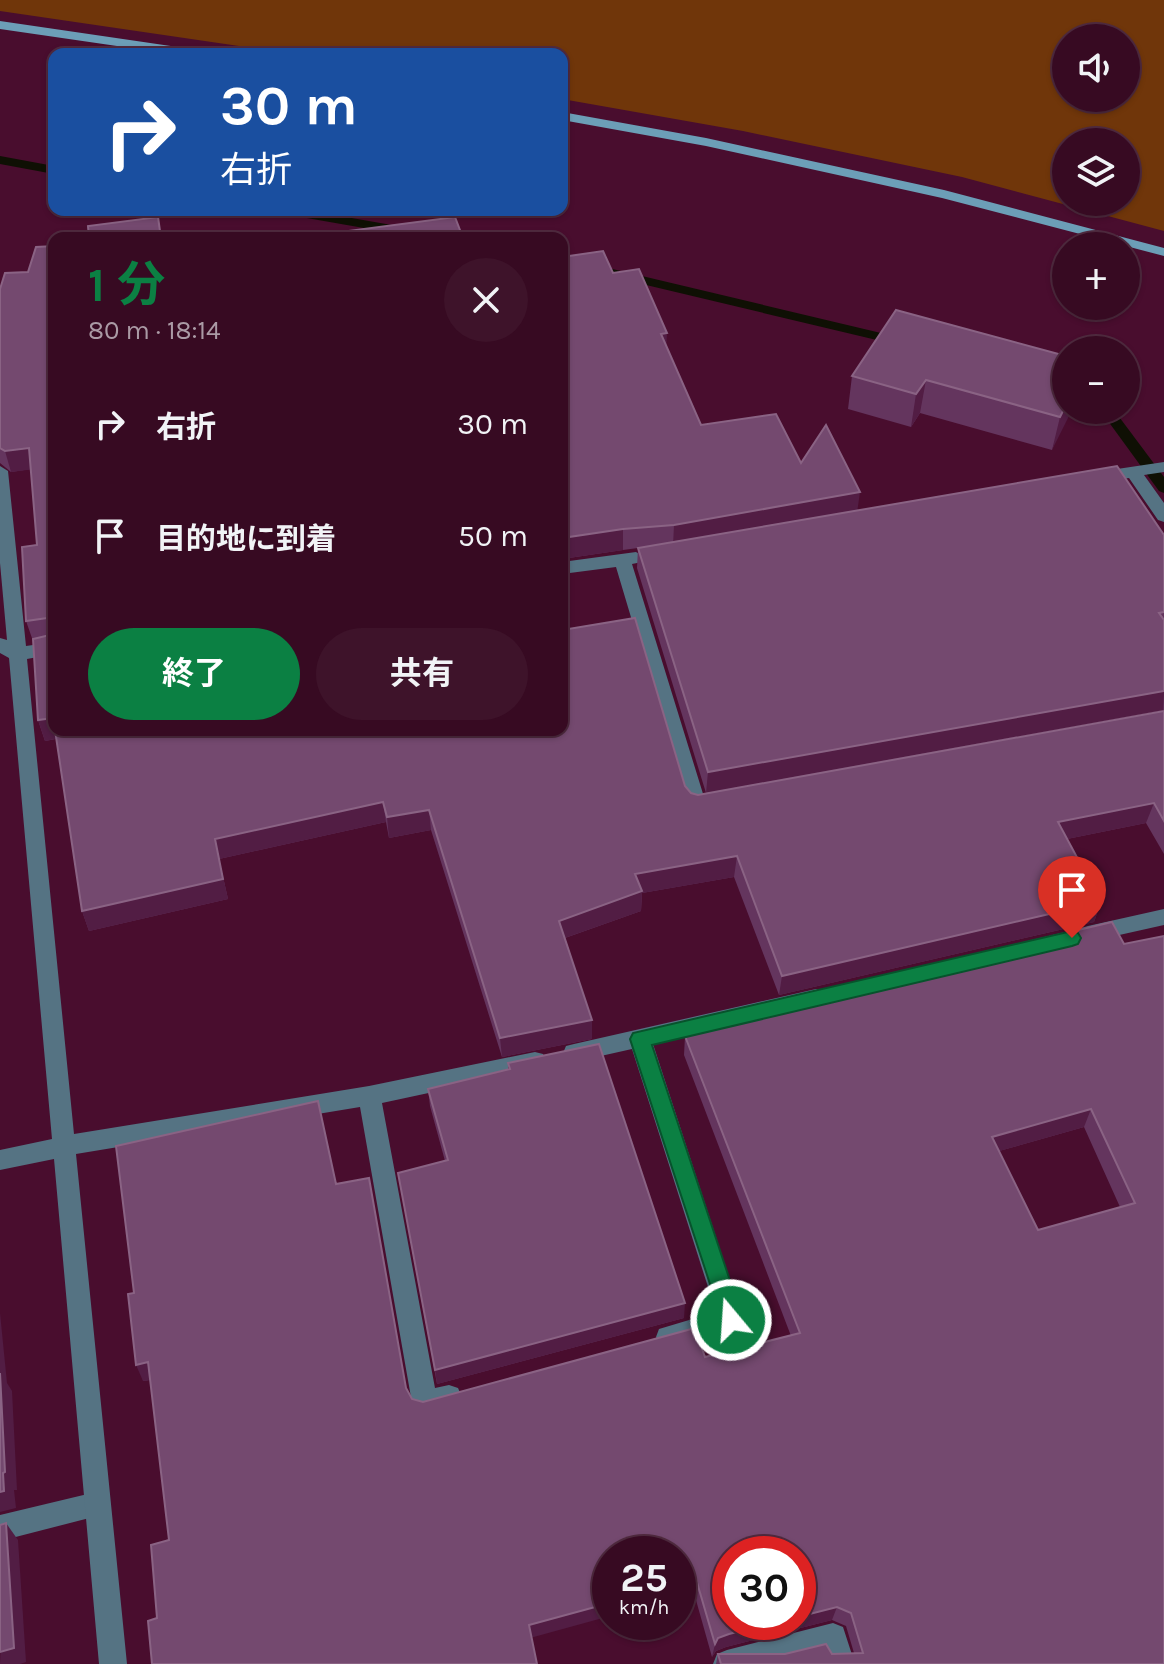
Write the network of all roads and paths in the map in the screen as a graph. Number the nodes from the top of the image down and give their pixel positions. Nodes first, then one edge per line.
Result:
1 (0, 25) edge
2 (157, 48) edge
3 (568, 117) edge
4 (1164, 252) edge
5 (1164, 467) edge
6 (1132, 470) junction
7 (0, 471) edge
8 (1086, 479) edge
9 (1164, 516) edge
10 (660, 556) edge
11 (622, 559) junction
12 (568, 567) edge
13 (48, 648) edge
14 (8, 649) edge
15 (729, 800) edge
16 (1164, 917) edge
17 (1072, 938) edge
18 (841, 992) edge
19 (640, 1039) junction
20 (369, 1096) junction
21 (65, 1146) junction
22 (0, 1160) edge
23 (640, 1345) edge
24 (471, 1391) edge
25 (96, 1505) junction
26 (0, 1528) edge
27 (113, 1664) edge
28 (727, 1664) edge
29 (841, 1664) edge

1 - 2 street
3 - 4 street
5 - 6 street
6 - 8 street
6 - 9 street
7 - 14 street
10 - 11 street
11 - 12 street
11 - 15 street
13 - 14 street
14 - 21 street
16 - 17 street
18 - 19 street
19 - 20 street
19 - 23 street
20 - 21 street
20 - 24 street
21 - 22 street
21 - 25 street
25 - 26 street
25 - 27 street
28 - 29 street

